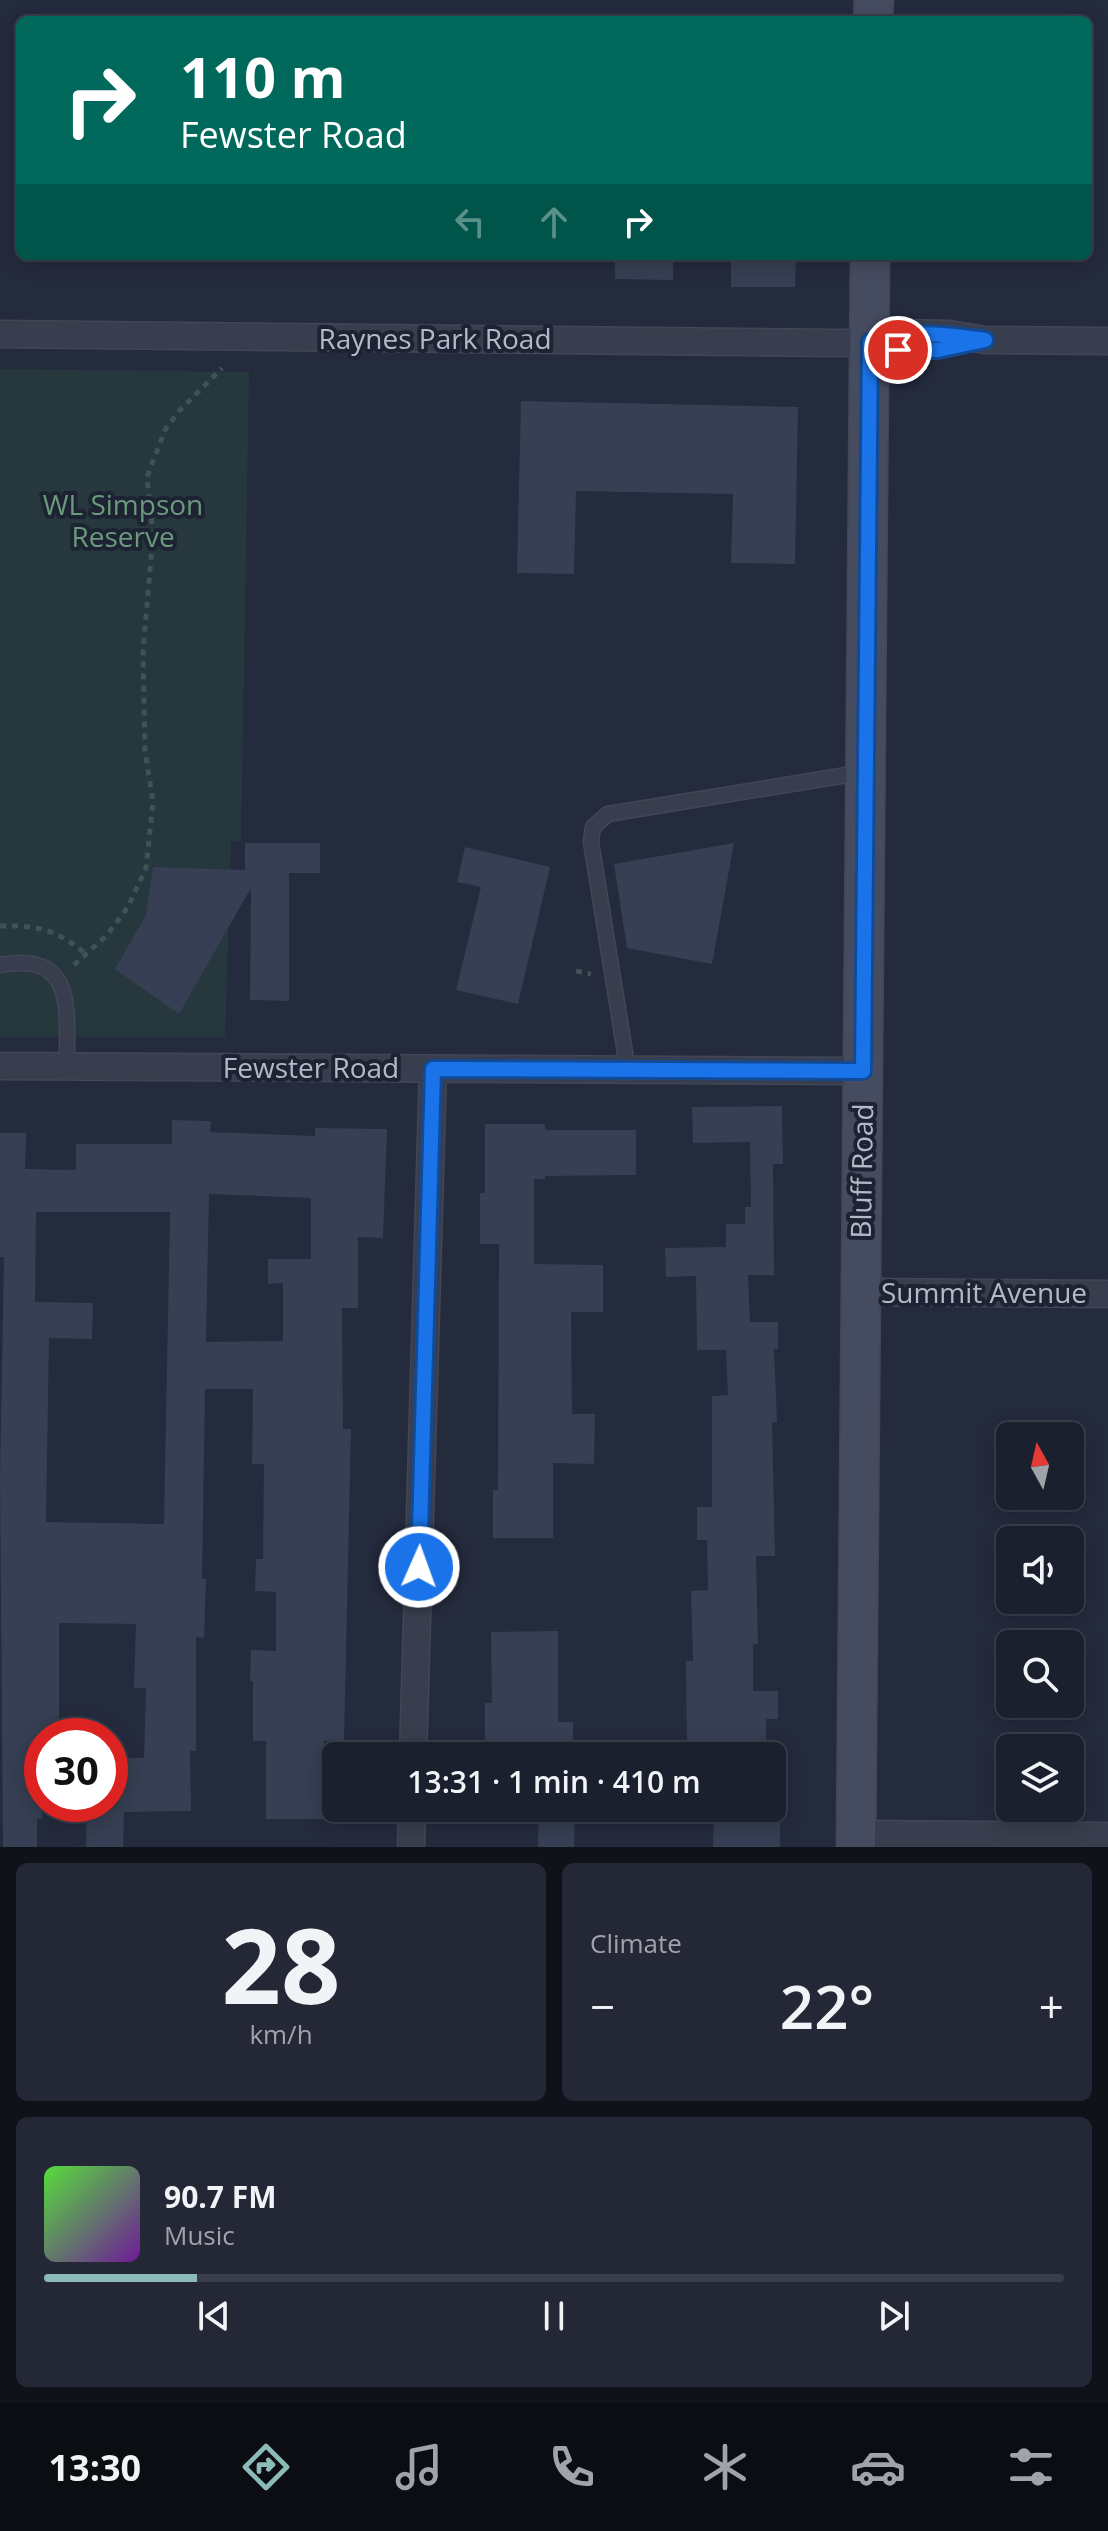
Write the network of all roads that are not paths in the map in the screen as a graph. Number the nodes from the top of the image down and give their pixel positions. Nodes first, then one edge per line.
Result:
1 (870, 260) edge
2 (0, 334) edge
3 (1108, 341) edge
4 (870, 342) junction
5 (865, 772) junction
6 (0, 965) edge
7 (0, 1066) edge
8 (67, 1067) junction
9 (433, 1069) junction
10 (628, 1071) junction
11 (863, 1071) junction
12 (861, 1292) junction
13 (1108, 1294) edge
14 (413, 1742) edge
15 (412, 1822) edge
16 (1108, 1836) edge
17 (856, 1840) edge
18 (411, 1847) edge

1 - 4 main road, Bluff Road
2 - 4 street, Raynes Park Road
3 - 4 street, Raynes Park Road
4 - 5 main road, Bluff Road
5 - 10 lane
5 - 11 main road, Bluff Road
6 - 8 lane
7 - 8 street, Fewster Road
8 - 9 street, Fewster Road
9 - 10 street, Fewster Road
9 - 14 street
10 - 11 street, Fewster Road
11 - 12 main road, Bluff Road
12 - 13 street, Summit Avenue
12 - 17 main road, Bluff Road
15 - 18 street
16 - 17 street

